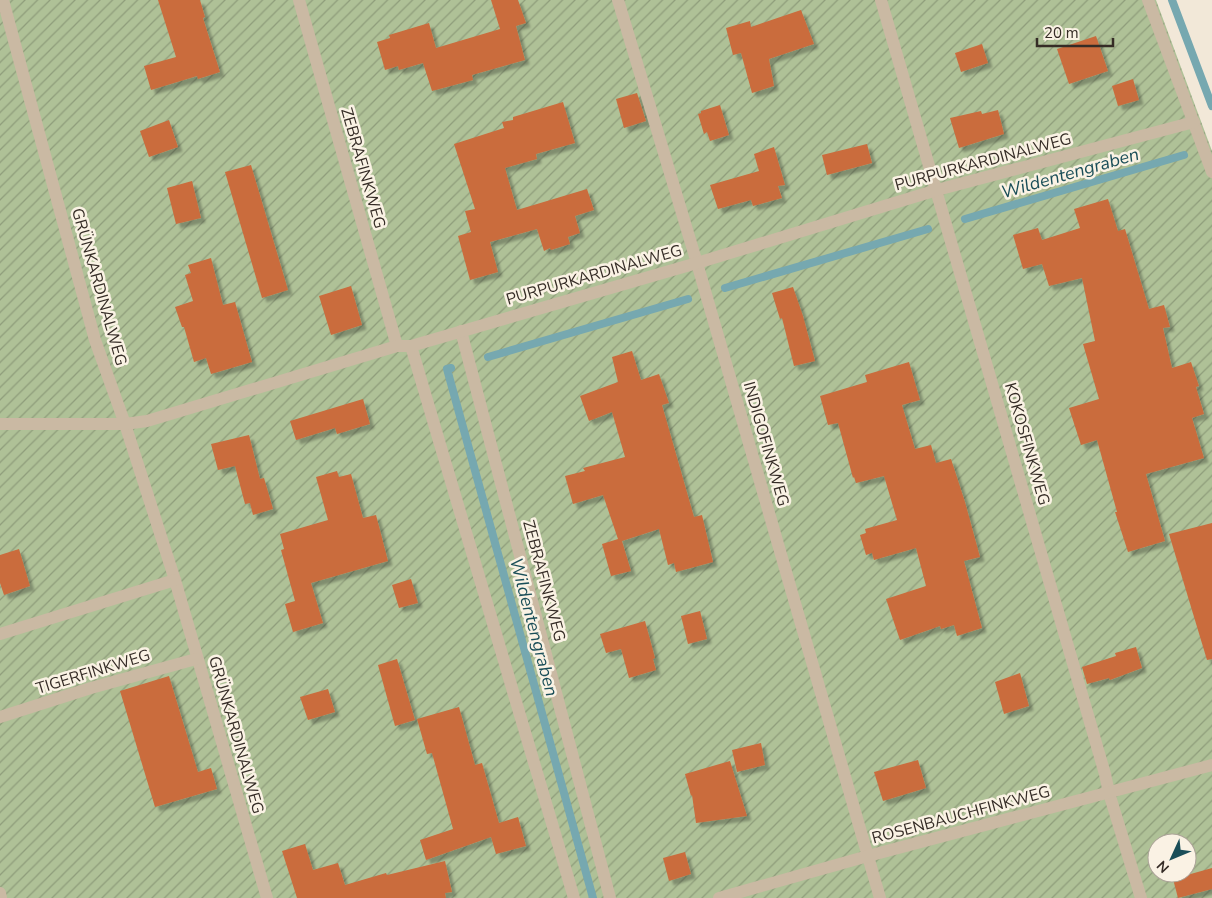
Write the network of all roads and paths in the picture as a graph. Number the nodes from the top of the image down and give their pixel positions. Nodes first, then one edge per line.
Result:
1 (3, 0) edge
2 (299, 0) edge
3 (618, 0) edge
4 (881, 0) edge
5 (1148, 0) edge
6 (1194, 122) junction
7 (1212, 172) edge
8 (937, 190) junction
9 (697, 263) junction
10 (461, 331) junction
11 (397, 346) junction
12 (411, 346) junction
13 (0, 424) edge
14 (125, 424) junction
15 (174, 580) junction
16 (0, 634) edge
17 (196, 659) junction
18 (0, 717) edge
19 (1212, 764) edge
20 (1109, 793) junction
21 (868, 856) junction
22 (0, 893) edge
23 (2, 898) edge
24 (267, 898) edge
25 (574, 898) edge
26 (610, 898) edge
27 (719, 898) edge
28 (880, 898) edge
29 (1141, 898) edge

1 - 14 lane, GRÜNKARDINALWEG
2 - 11 lane, ZEBRAFINKWEG
3 - 9 lane, INDIGOFINKWEG
4 - 8 lane, KOKOSFINKWEG
5 - 6 lane
6 - 7 lane
6 - 8 lane, PURPURKARDINALWEG
8 - 9 lane, PURPURKARDINALWEG
8 - 20 lane, KOKOSFINKWEG
9 - 10 lane, PURPURKARDINALWEG
9 - 21 lane, INDIGOFINKWEG
10 - 12 lane, PURPURKARDINALWEG
10 - 26 lane, ZEBRAFINKWEG
11 - 12 lane, PURPURKARDINALWEG
11 - 14 lane, PURPURKARDINALWEG
12 - 25 lane
13 - 14 lane, PURPURKARDINALWEG
14 - 15 lane, GRÜNKARDINALWEG
15 - 16 lane
15 - 17 lane, GRÜNKARDINALWEG
17 - 18 lane, TIGERFINKWEG
17 - 24 lane, GRÜNKARDINALWEG
19 - 20 lane, ROSENBAUCHFINKWEG
20 - 21 lane, ROSENBAUCHFINKWEG
20 - 29 lane, KOKOSFINKWEG
21 - 27 lane, ROSENBAUCHFINKWEG
21 - 28 lane, INDIGOFINKWEG
22 - 23 lane

